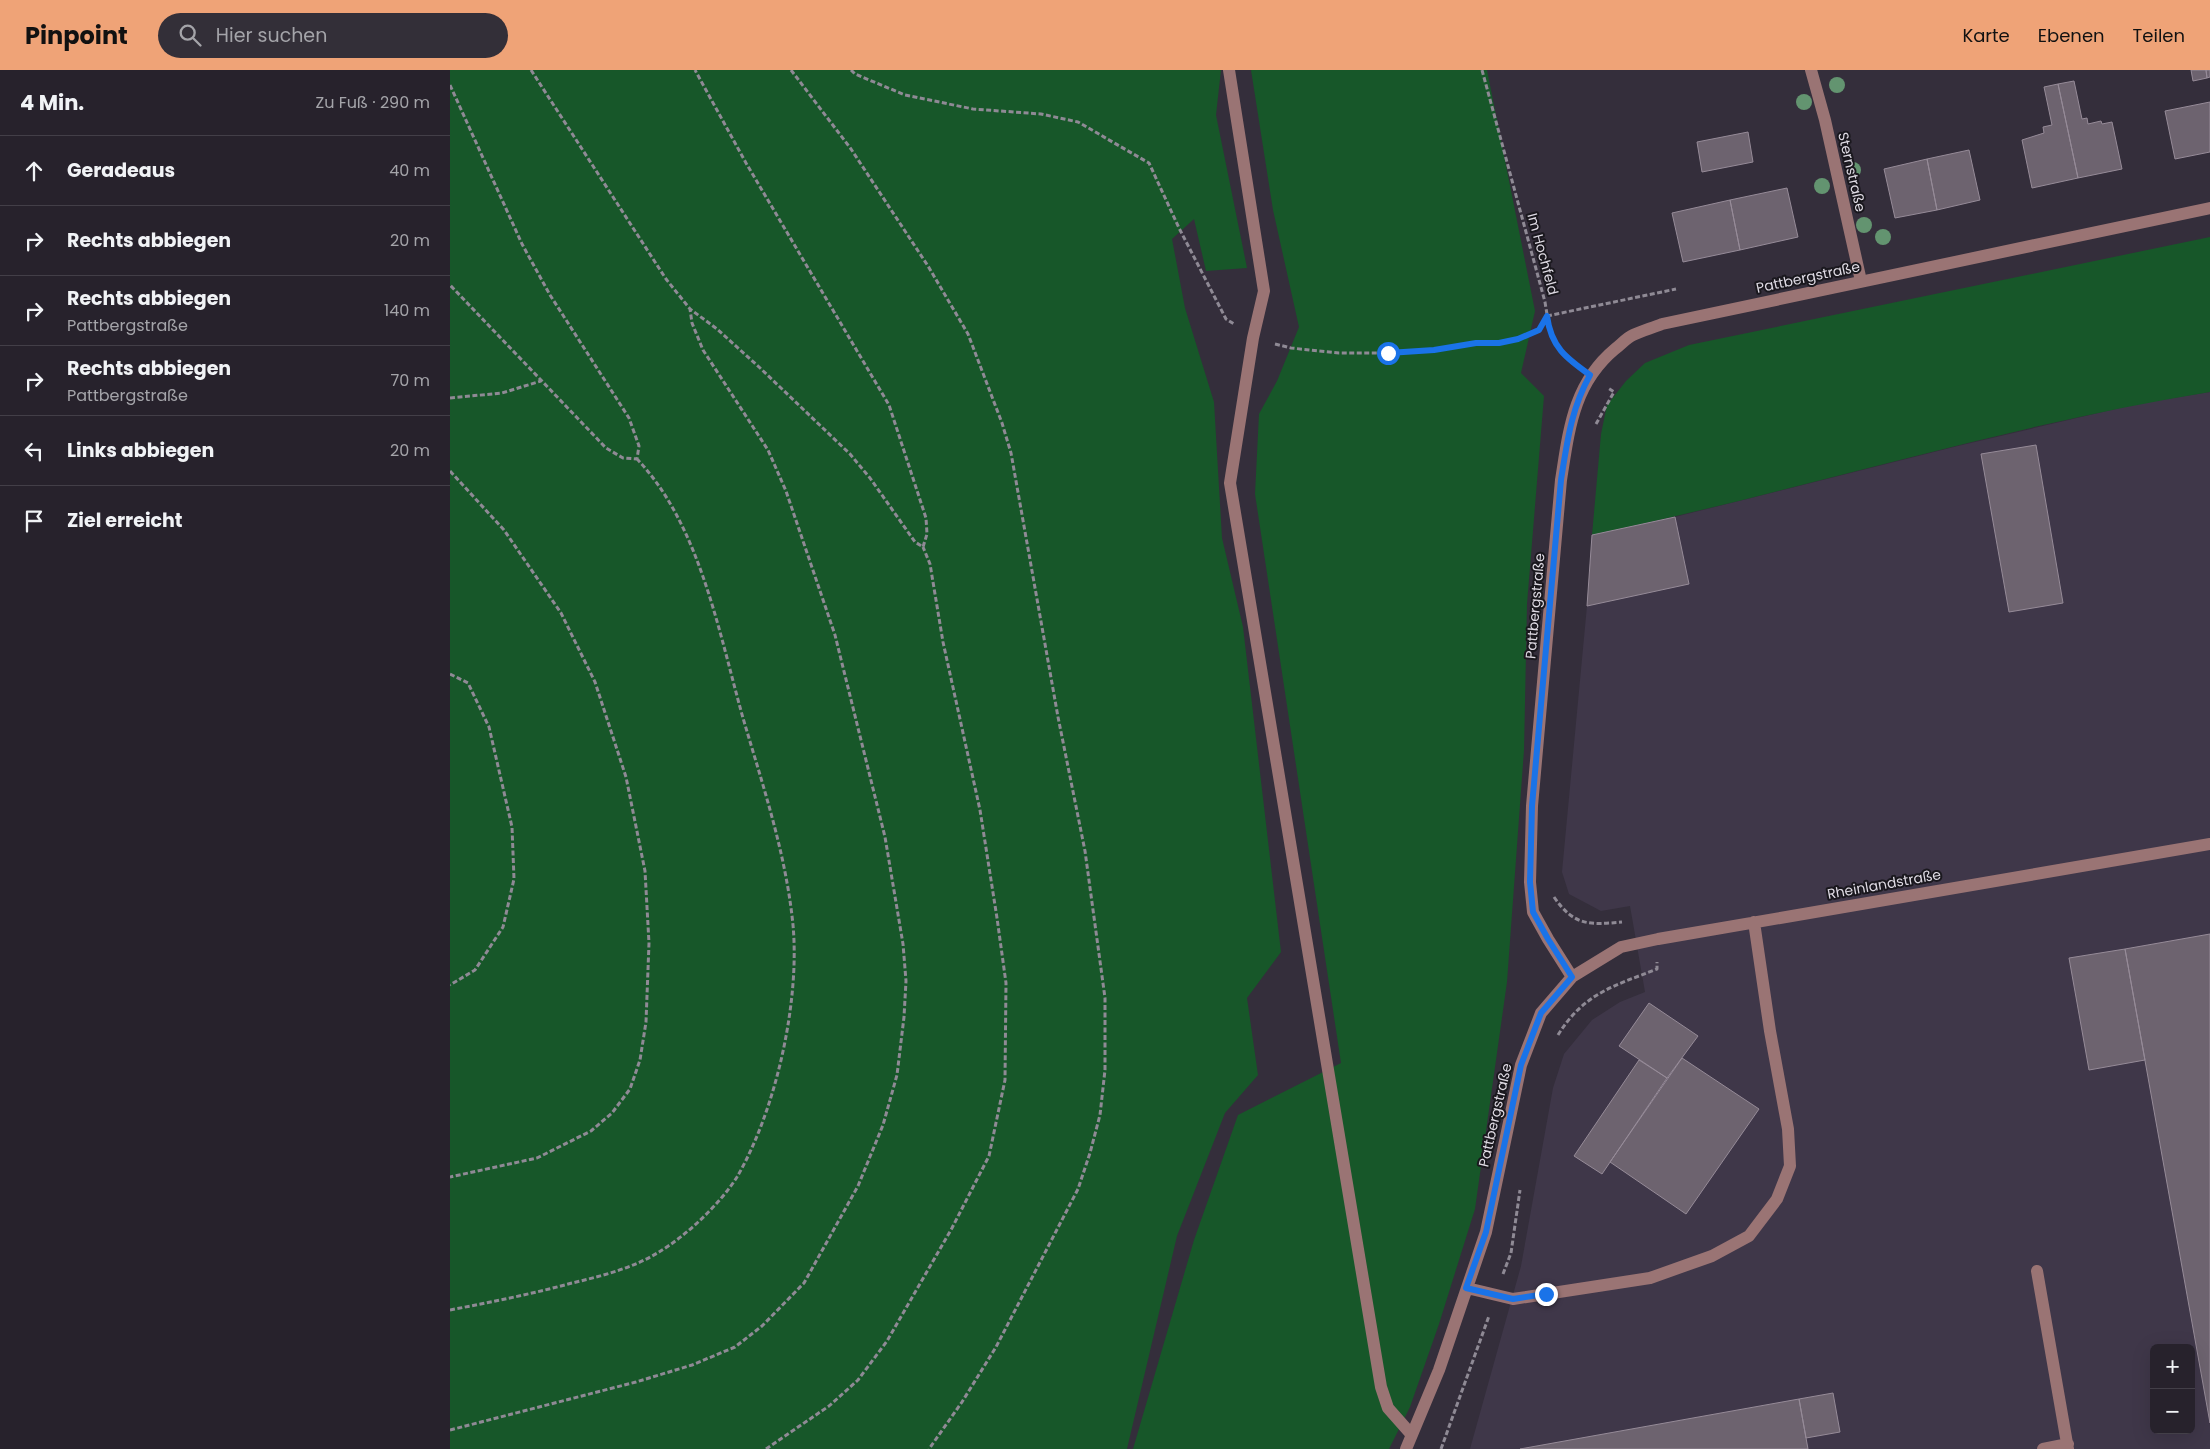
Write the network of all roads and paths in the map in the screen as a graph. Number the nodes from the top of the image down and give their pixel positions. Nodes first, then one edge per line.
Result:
1 (531, 70) edge
2 (694, 70) edge
3 (791, 70) edge
4 (851, 70) edge
5 (1229, 70) edge
6 (1482, 70) edge
7 (1811, 70) edge
8 (450, 85) edge
9 (2210, 208) edge
10 (1861, 281) junction
11 (450, 285) edge
12 (1676, 289) dead end
13 (690, 309) junction
14 (1547, 316) junction
15 (1253, 338) junction
16 (1590, 375) junction
17 (541, 381) junction
18 (450, 398) edge
19 (1594, 431) dead end
20 (637, 459) junction
21 (450, 472) edge
22 (923, 547) junction
23 (450, 674) edge
24 (2210, 844) edge
25 (1553, 889) dead end
26 (1629, 921) dead end
27 (1754, 922) junction
28 (1658, 939) junction
29 (1572, 977) junction
30 (450, 985) edge
31 (1554, 1042) dead end
32 (450, 1177) edge
33 (1520, 1187) dead end
34 (2037, 1271) dead end
35 (1466, 1288) junction
36 (1496, 1296) junction
37 (450, 1310) edge
38 (450, 1430) edge
39 (1411, 1434) junction
40 (2068, 1447) edge
41 (766, 1449) edge
42 (929, 1449) edge
43 (1406, 1449) edge
44 (1441, 1449) edge
45 (2043, 1449) edge

1 - 13 path
2 - 22 path
3 - 42 path
4 - 15 path
5 - 15 street
6 - 14 path, Im Hochfeld
7 - 10 street, Sternstraße
8 - 20 path
9 - 10 street, Pattbergstraße
10 - 16 street, Pattbergstraße
11 - 17 path
12 - 14 path, Im Hochfeld
13 - 22 path
13 - 38 path
14 - 15 path
14 - 16 path
15 - 39 street
16 - 19 path
16 - 29 street, Pattbergstraße
17 - 18 path
17 - 20 path
20 - 37 path
21 - 32 path
22 - 41 path
23 - 30 path
24 - 27 street, Rheinlandstraße
25 - 26 path
27 - 28 street, Rheinlandstraße
27 - 36 street
28 - 29 street, Rheinlandstraße
28 - 31 path
29 - 35 street, Pattbergstraße
33 - 36 path
34 - 40 street
35 - 36 street
35 - 39 street, Pattbergstraße
36 - 44 path
39 - 43 street, Pattbergstraße
40 - 45 street

